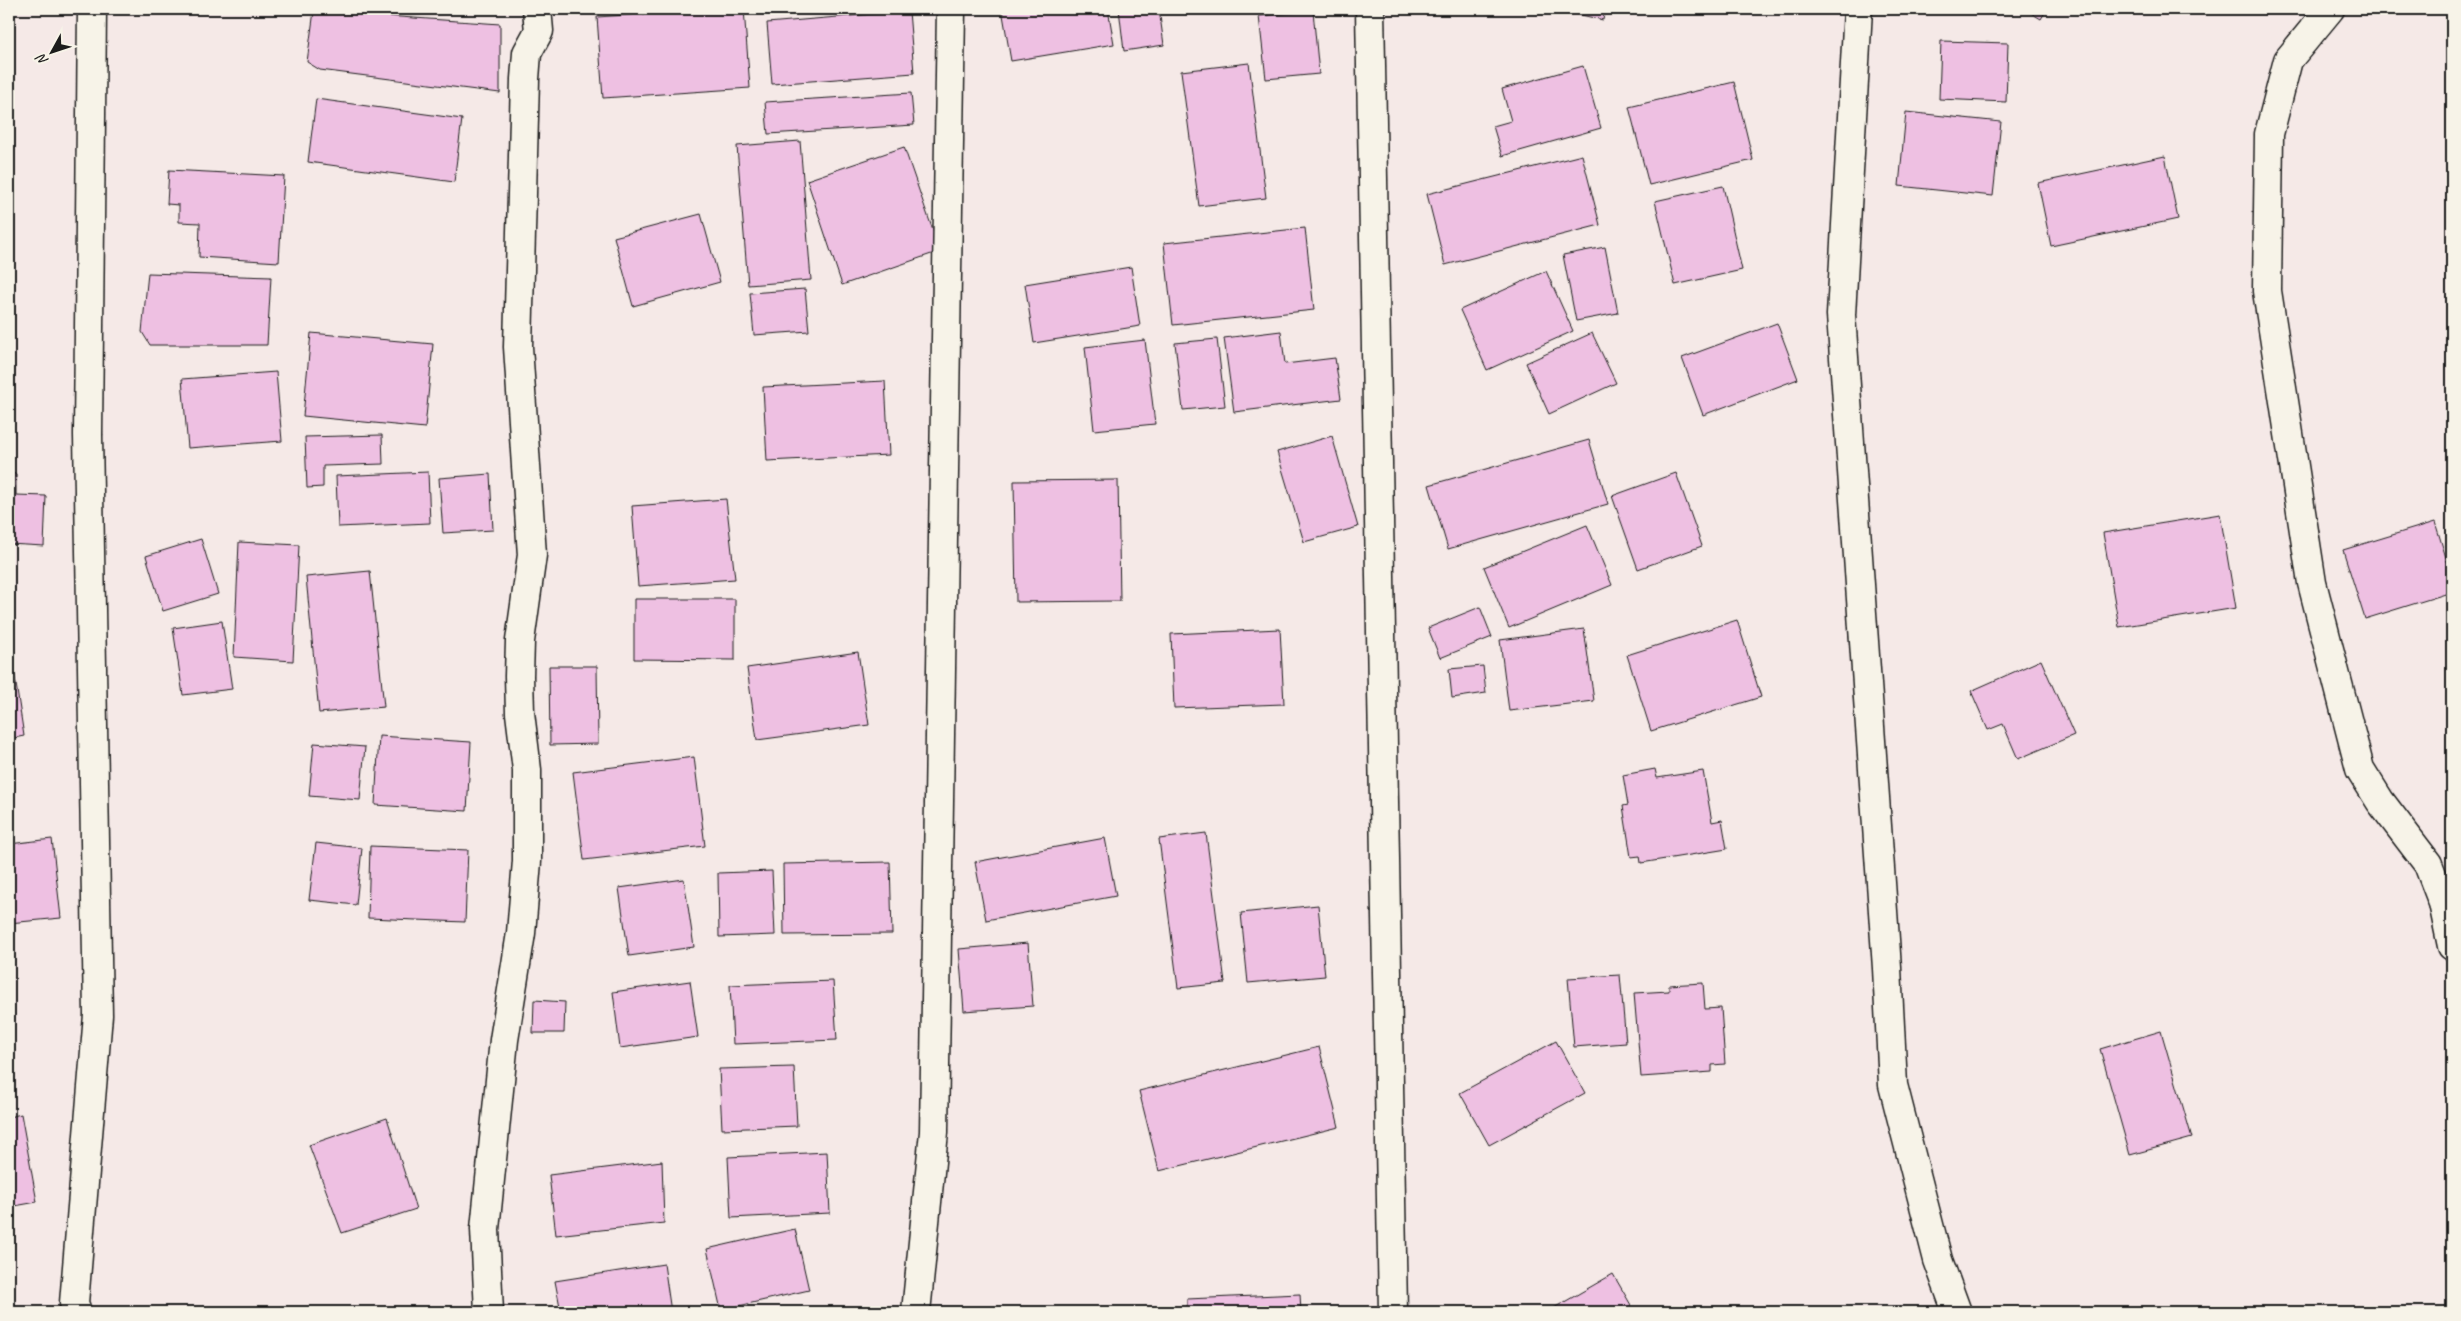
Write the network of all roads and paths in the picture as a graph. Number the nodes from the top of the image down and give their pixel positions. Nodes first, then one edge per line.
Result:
1 (92, 9) edge
2 (537, 9) edge
3 (951, 9) edge
4 (1370, 9) edge
5 (1858, 9) edge
6 (2330, 9) edge
7 (2452, 946) edge
8 (77, 1312) edge
9 (489, 1312) edge
10 (916, 1312) edge
11 (1393, 1312) edge
12 (1957, 1312) edge

1 - 8 street
2 - 9 street
3 - 10 street
4 - 11 street
5 - 12 street
6 - 7 street

